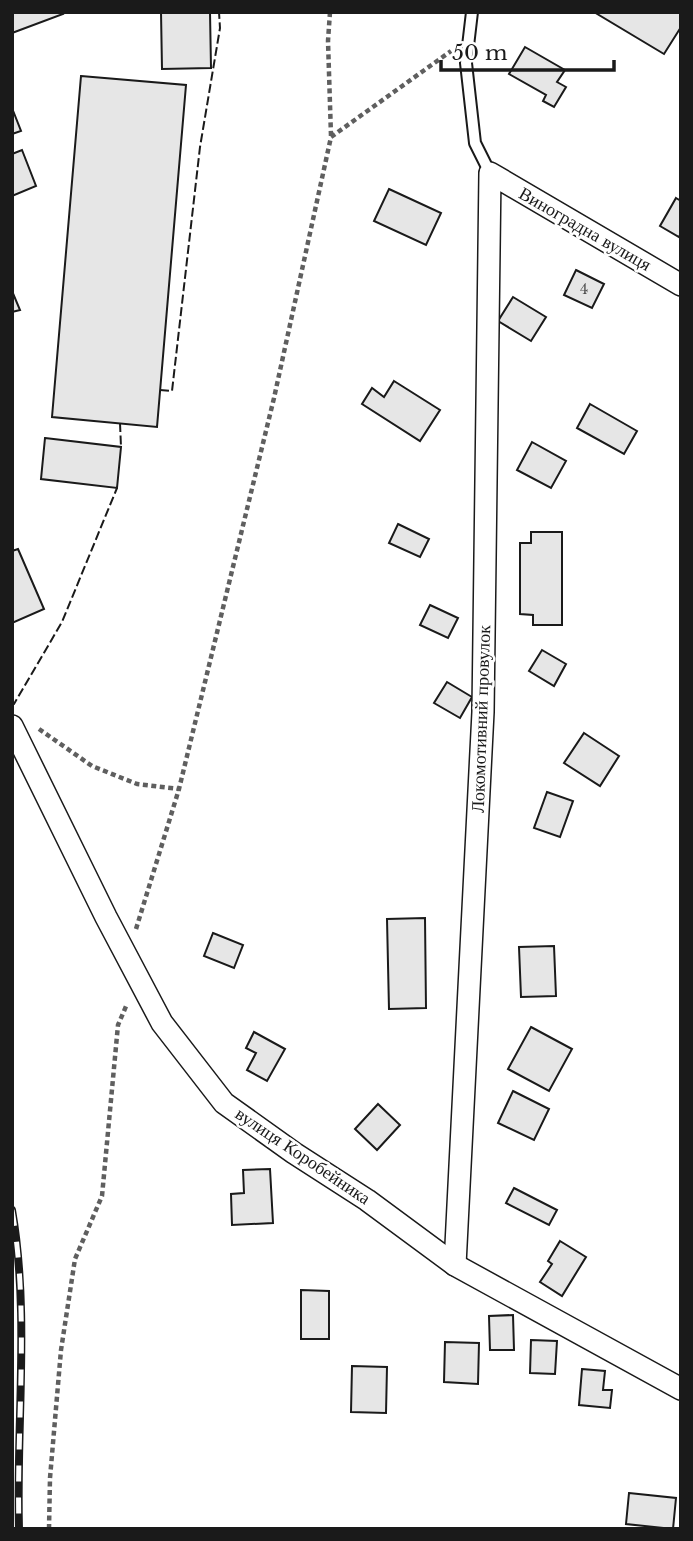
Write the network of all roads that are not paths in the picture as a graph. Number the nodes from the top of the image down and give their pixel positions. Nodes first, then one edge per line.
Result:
1 (472, 12) edge
2 (490, 173) junction
3 (681, 285) edge
4 (12, 726) edge
5 (455, 1265) junction
6 (681, 1390) edge

1 - 2 lane
2 - 3 street, Виноградна вулиця
2 - 5 street, Локомотивний провулок
4 - 5 street, вулиця Коробейника
5 - 6 street, вулиця Коробейника

